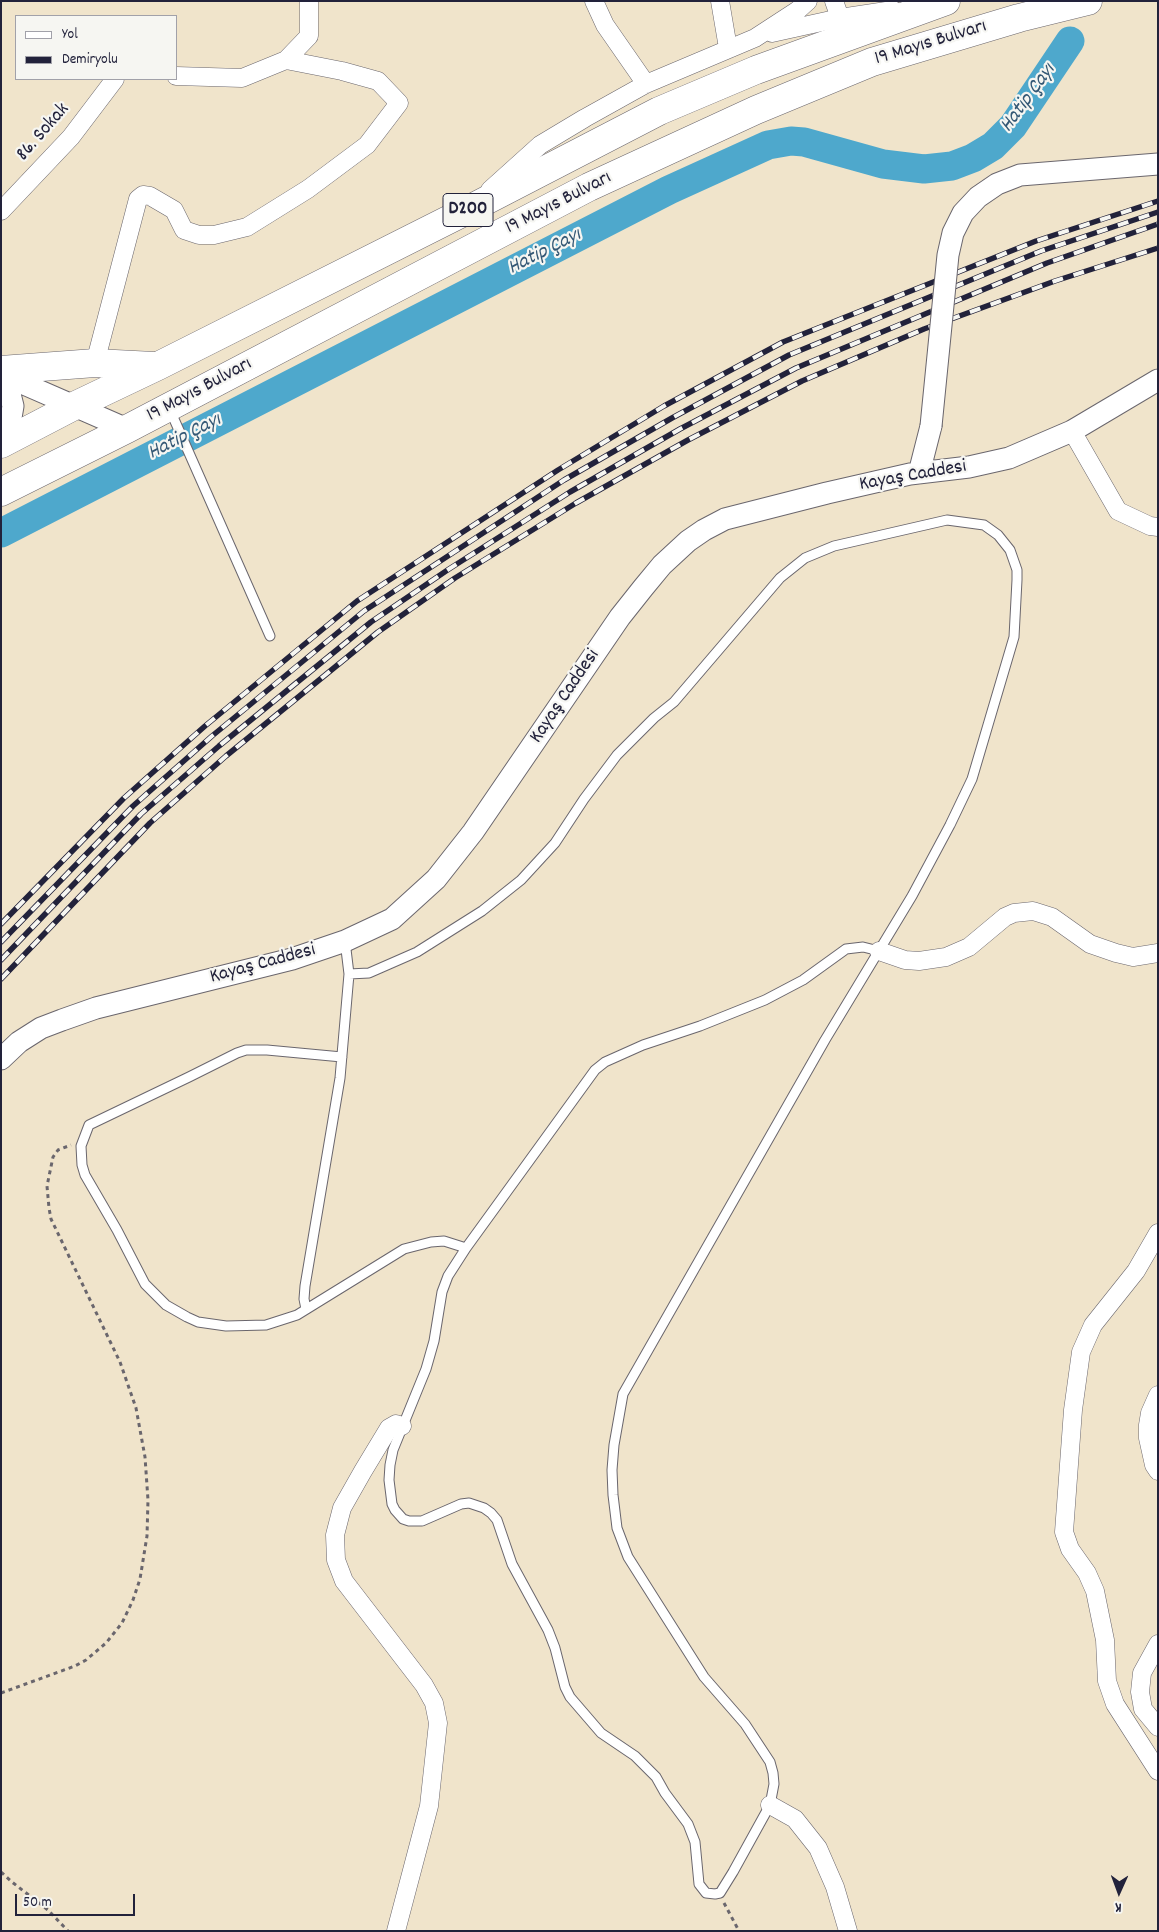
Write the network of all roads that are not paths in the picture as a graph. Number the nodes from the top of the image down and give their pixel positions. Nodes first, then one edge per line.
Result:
1 (309, 1) edge
2 (594, 1) edge
3 (720, 1) edge
4 (808, 1) edge
5 (834, 1) edge
6 (1088, 1) edge
7 (941, 3) edge
8 (840, 18) junction
9 (755, 38) junction
10 (728, 48) junction
11 (286, 60) junction
12 (178, 76) edge
13 (114, 80) edge
14 (646, 84) junction
15 (1158, 164) edge
16 (1, 211) edge
17 (464, 212) junction
18 (96, 363) junction
19 (158, 366) junction
20 (1, 370) edge
21 (1, 374) edge
22 (1158, 380) edge
23 (1, 382) edge
24 (74, 406) junction
25 (173, 417) junction
26 (127, 429) junction
27 (1072, 431) junction
28 (4, 443) edge
29 (919, 473) junction
30 (1, 492) edge
31 (1158, 527) edge
32 (270, 636) dead end
33 (345, 941) junction
34 (879, 951) junction
35 (1158, 953) edge
36 (349, 974) junction
37 (342, 1057) junction
38 (1, 1059) edge
39 (1158, 1234) edge
40 (466, 1248) junction
41 (306, 1309) junction
42 (1158, 1395) edge
43 (402, 1426) junction
44 (1158, 1471) edge
45 (1158, 1644) edge
46 (1158, 1727) edge
47 (1158, 1771) edge
48 (770, 1805) junction
49 (396, 1931) edge
50 (848, 1931) edge

1 - 11 street
2 - 14 street
3 - 10 street
4 - 9 street
5 - 8 street
6 - 25 highway, 19 Mayıs Bulvarı / D200
7 - 8 street
7 - 17 highway, 19 Mayıs Bulvarı / D200
8 - 9 street
9 - 10 street
10 - 14 street
11 - 12 street
11 - 18 street
13 - 16 street, 86. Sokak
14 - 17 street
15 - 29 street, bridge
17 - 19 highway, 19 Mayıs Bulvarı / D200
18 - 19 highway
18 - 20 highway
19 - 24 highway, 19 Mayıs Bulvarı / D200
21 - 24 street
22 - 27 street, Kayaş Caddesi
23 - 28 street
24 - 26 street
24 - 28 highway, 19 Mayıs Bulvarı / D200
25 - 26 highway, 19 Mayıs Bulvarı / D200
25 - 32 lane
26 - 30 highway, 19 Mayıs Bulvarı / D200
27 - 29 street, Kayaş Caddesi
27 - 31 street
29 - 33 street, Kayaş Caddesi
33 - 36 lane
33 - 38 street, Kayaş Caddesi
34 - 35 street
34 - 36 lane
34 - 40 lane
34 - 48 lane
36 - 37 lane
37 - 41 lane
37 - 41 lane
39 - 47 street
40 - 41 lane
40 - 43 lane
42 - 44 street
43 - 48 lane
43 - 49 street
45 - 46 street
48 - 50 street

